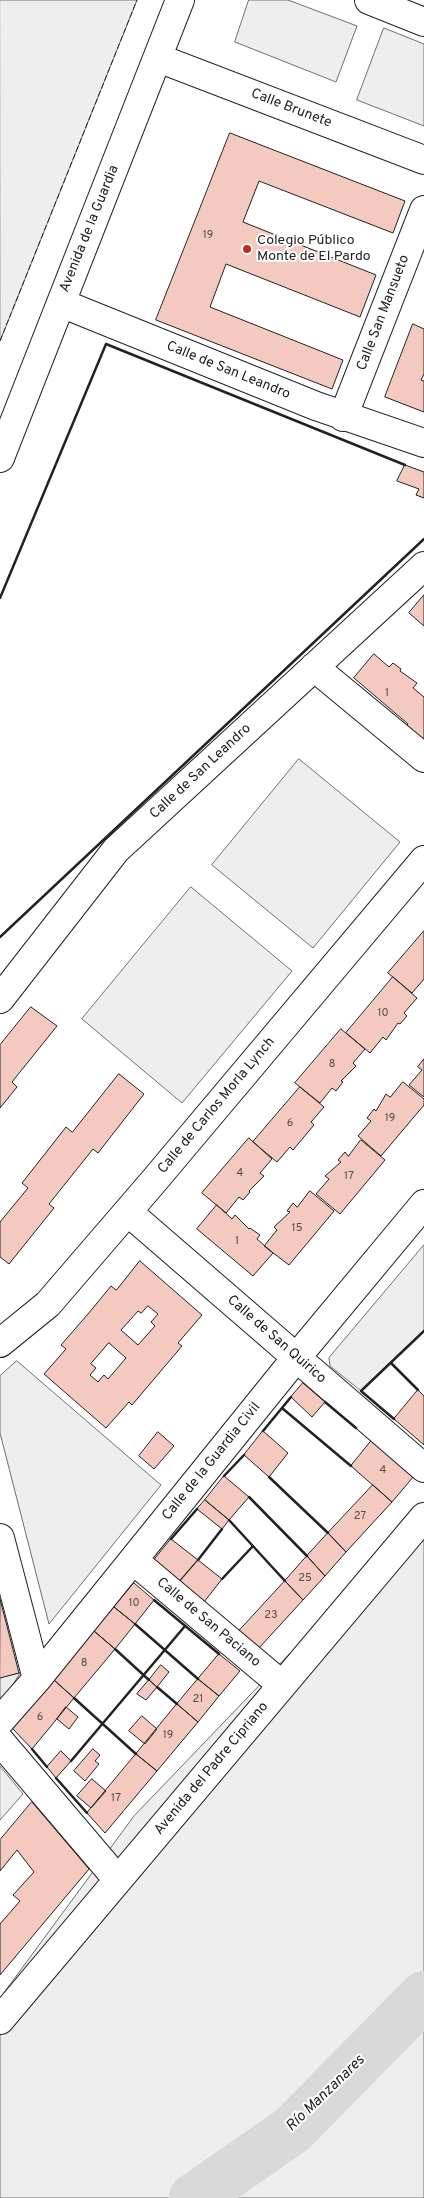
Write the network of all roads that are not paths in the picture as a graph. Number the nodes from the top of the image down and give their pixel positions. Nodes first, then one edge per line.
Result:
1 (180, 0) edge
2 (369, 0) edge
3 (424, 22) edge
4 (158, 58) junction
5 (424, 160) edge
6 (424, 210) edge
7 (61, 303) junction
8 (343, 417) junction
9 (424, 443) edge
10 (0, 458) edge
11 (424, 566) edge
12 (314, 667) junction
13 (424, 758) edge
14 (424, 860) edge
15 (0, 999) edge
16 (424, 1204) edge
17 (128, 1212) junction
18 (0, 1343) edge
19 (296, 1358) junction
20 (424, 1468) edge
21 (424, 1518) edge
22 (0, 1538) edge
23 (133, 1560) junction
24 (36, 1679) junction
25 (282, 1685) junction
26 (0, 1721) edge
27 (0, 1741) edge
28 (118, 1880) junction
29 (0, 2020) edge

1 - 4 street, Avenida de la Guardia
2 - 3 street
4 - 5 street, Calle Brunete
4 - 7 street, Avenida de la Guardia
6 - 8 street, Calle San Mansueto
7 - 8 street, Calle de San Leandro
7 - 10 street, Avenida de la Guardia
8 - 9 street, Calle de San Leandro
11 - 12 street, Calle de San Leandro
12 - 13 street
12 - 15 street, Calle de San Leandro
14 - 17 street, Calle de Carlos Morla Lynch
16 - 19 street, Calle de la Guardia Civil
17 - 18 street, Calle de Carlos Morla Lynch
17 - 19 street, Calle de San Quirico
19 - 20 street, Calle de San Quirico
19 - 23 street, Calle de la Guardia Civil
21 - 25 street, Avenida del Padre Cipriano
22 - 24 street
23 - 24 street, Calle de la Guardia Civil
23 - 25 street, Calle de San Paciano
24 - 26 street, Calle de la Guardia Civil
25 - 28 street, Avenida del Padre Cipriano
27 - 28 street
28 - 29 street, Avenida del Padre Cipriano

